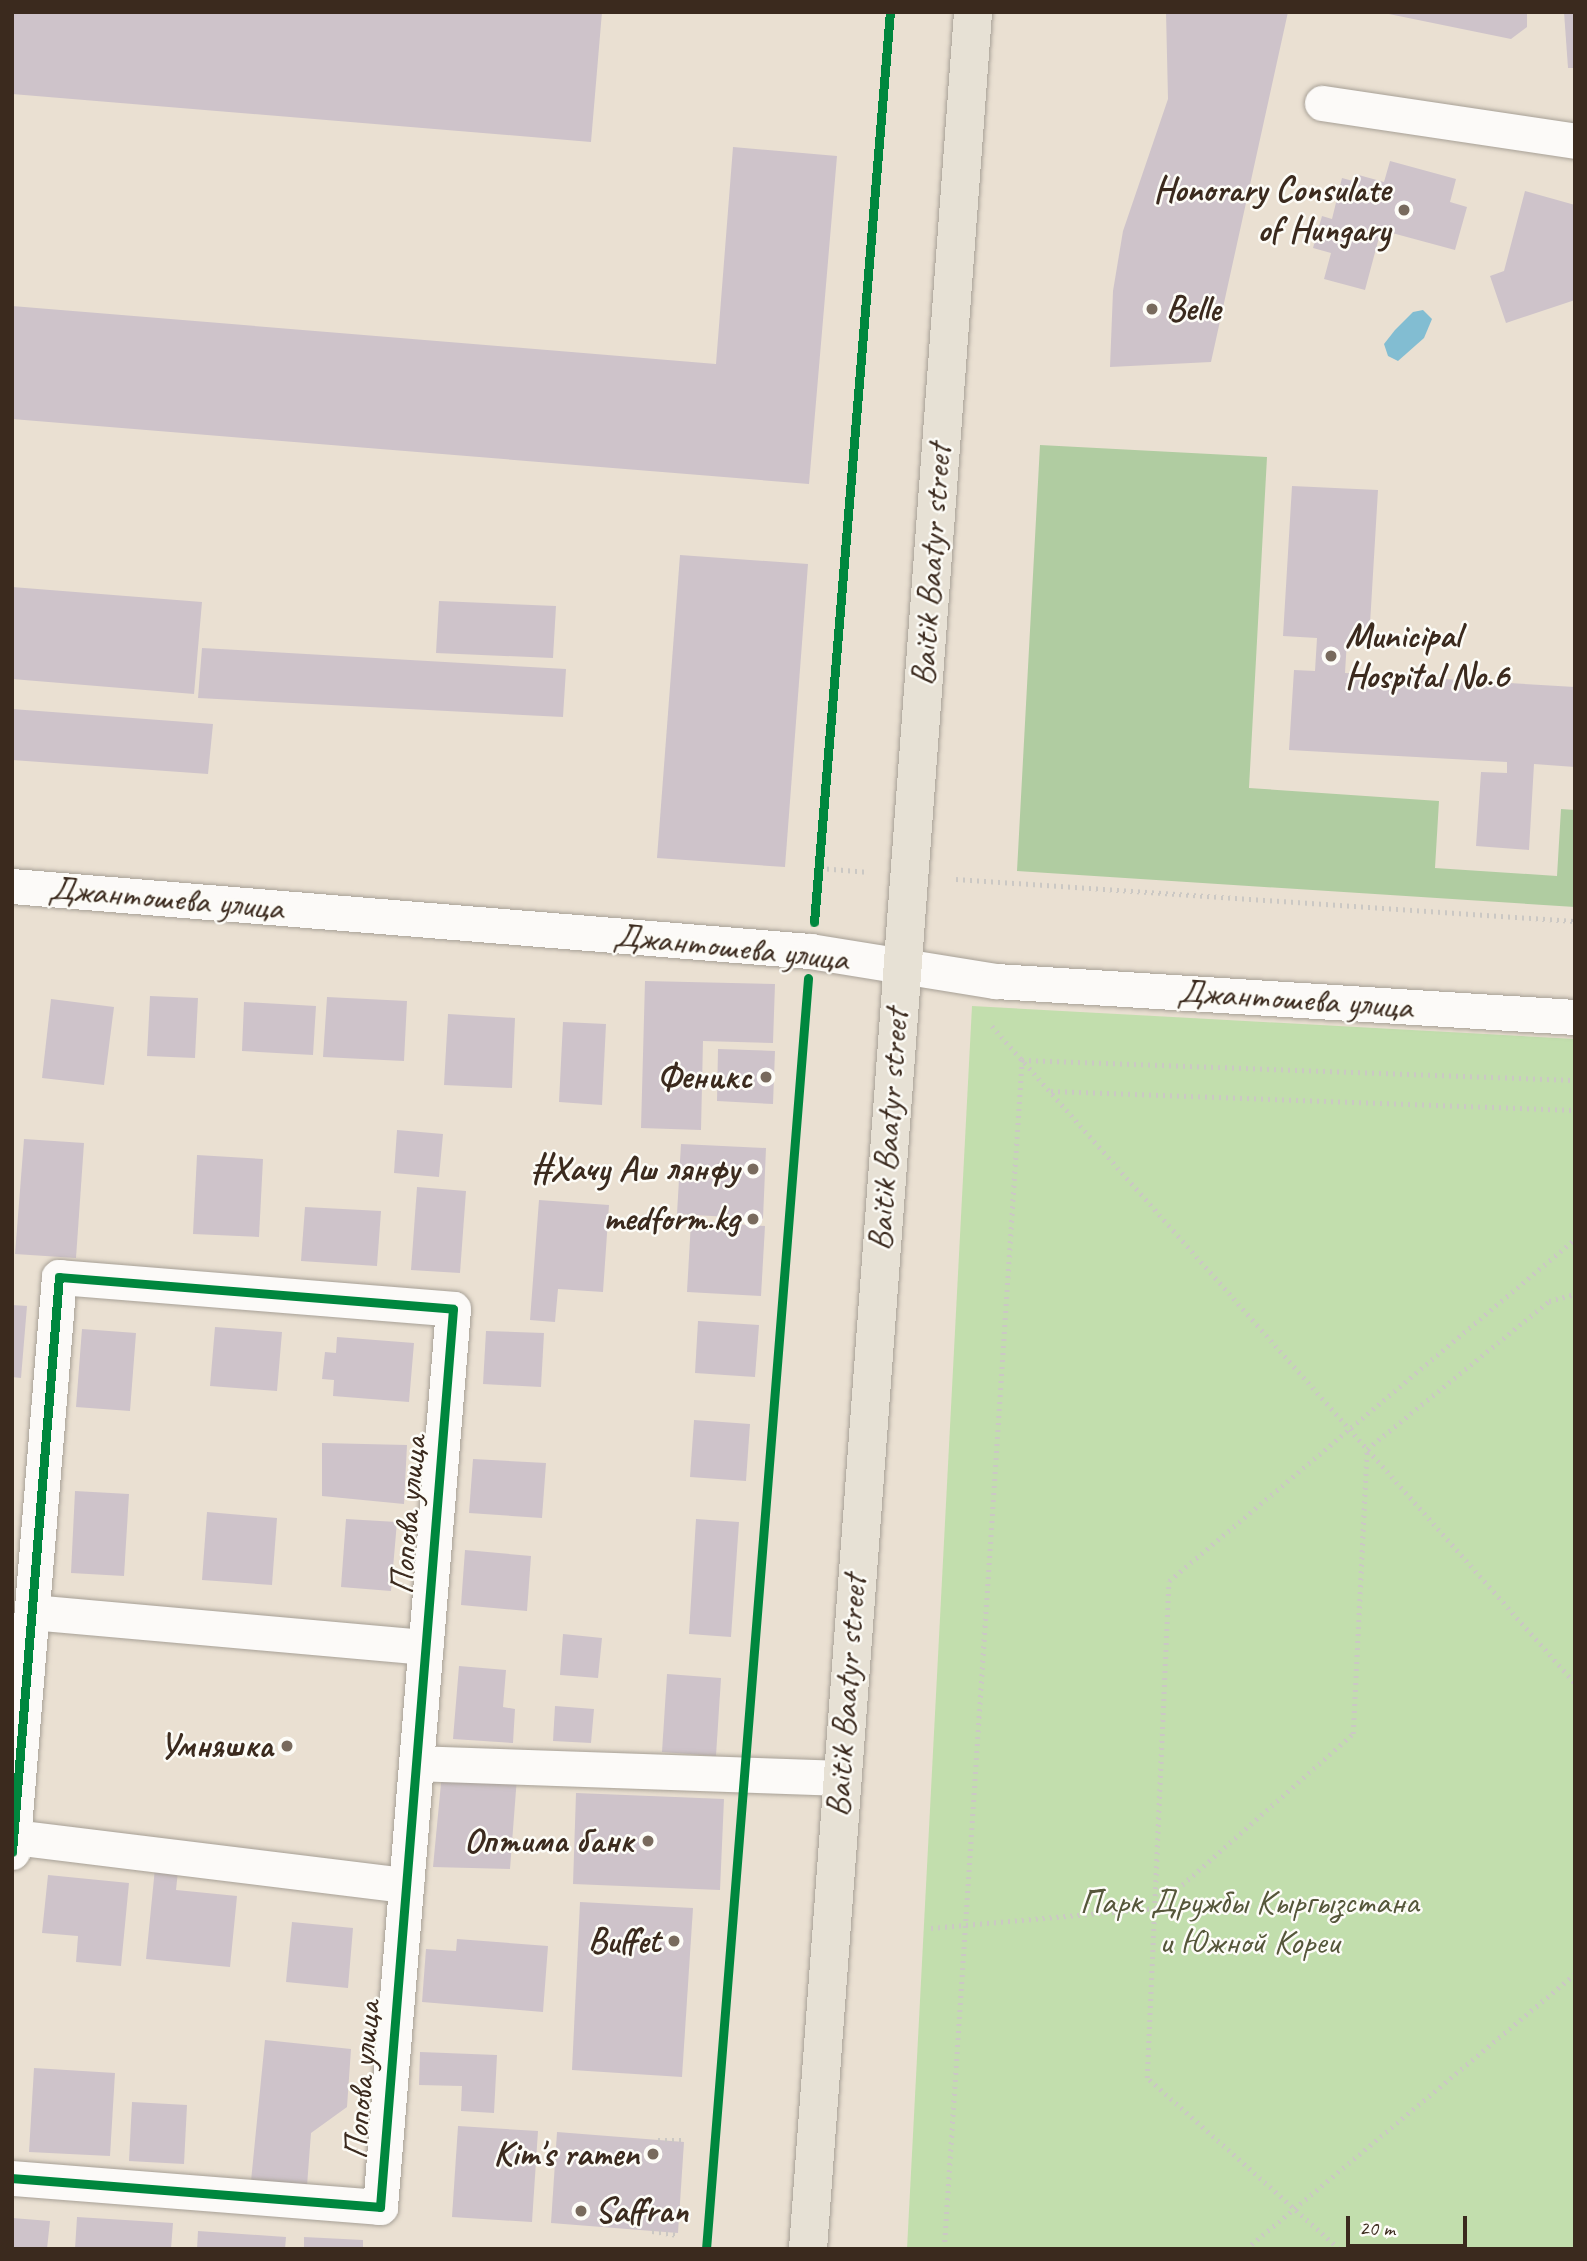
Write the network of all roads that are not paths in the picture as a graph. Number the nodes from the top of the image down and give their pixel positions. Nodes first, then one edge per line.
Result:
1 (973, 12) edge
2 (1322, 103) dead end
3 (1575, 141) edge
4 (12, 886) edge
5 (901, 965) junction
6 (1575, 1017) edge
7 (32, 1612) junction
8 (425, 1647) junction
9 (17, 1733) edge
10 (416, 1763) junction
11 (840, 1778) junction
12 (13, 1844) edge
13 (406, 1885) junction
14 (12, 2178) edge
15 (808, 2249) edge

1 - 5 main road, Baitik Baatyr street
2 - 3 street
4 - 5 street, Джантошева улица
5 - 6 street, Джантошева улица
5 - 11 main road, Baitik Baatyr street
7 - 8 street, Попова улица
7 - 8 street, Попова улица
7 - 9 street, Попова улица
8 - 10 street, Попова улица
9 - 12 street, Попова улица
10 - 11 street
10 - 13 street, Попова улица
11 - 15 main road, Baitik Baatyr street
12 - 13 street, Попова улица
13 - 14 street, Попова улица

